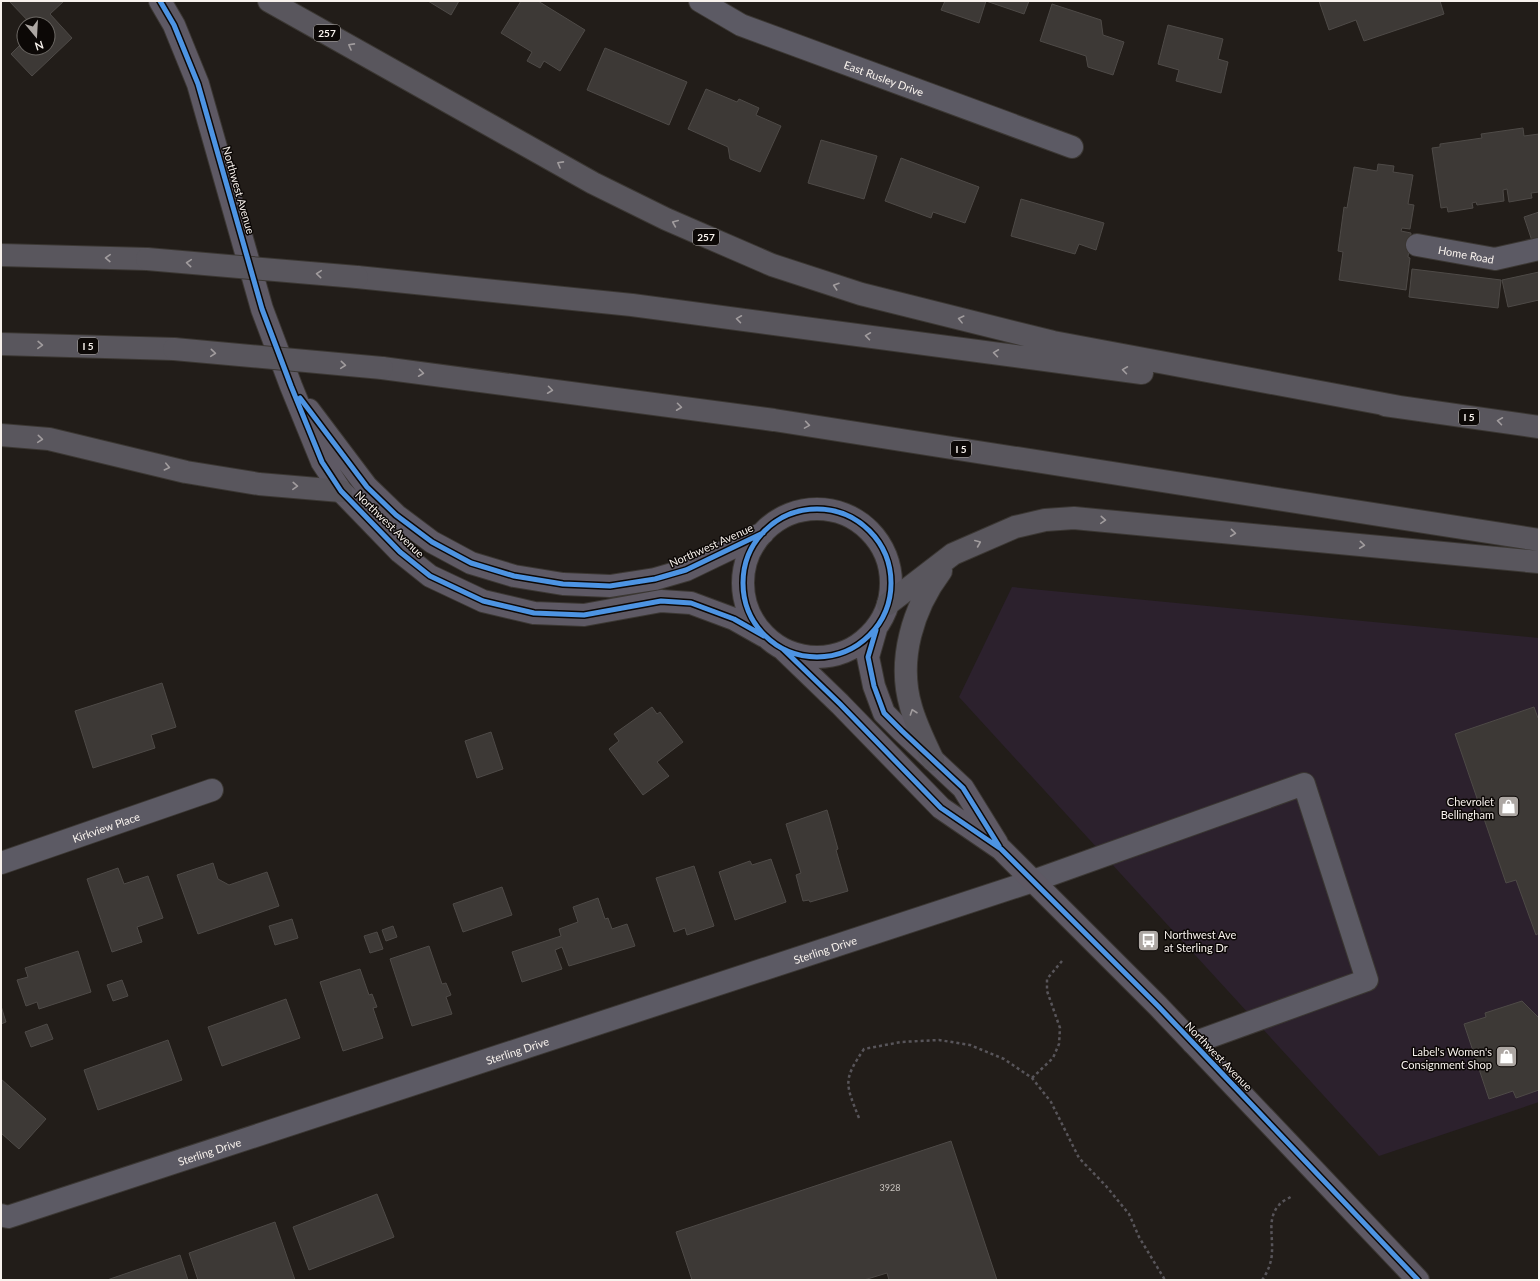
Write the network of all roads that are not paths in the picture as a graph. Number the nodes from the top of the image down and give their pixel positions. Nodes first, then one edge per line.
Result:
1 (269, 1) edge
2 (700, 1) edge
3 (160, 2) edge
4 (1072, 148) dead end
5 (1417, 245) dead end
6 (1539, 249) edge
7 (1, 255) edge
8 (1, 344) edge
9 (291, 386) junction
10 (1400, 407) junction
11 (1539, 427) edge
12 (1, 435) edge
13 (341, 491) junction
14 (763, 533) junction
15 (1539, 540) edge
16 (953, 554) junction
17 (1539, 562) edge
18 (888, 604) junction
19 (877, 626) junction
20 (764, 636) junction
21 (783, 649) junction
22 (933, 760) junction
23 (212, 790) dead end
24 (1001, 849) junction
25 (1, 863) edge
26 (1033, 881) junction
27 (1193, 1043) junction
28 (1, 1215) edge
29 (1418, 1280) edge

10 -> 1 highway, 257
2 - 4 street, East Rusley Drive
3 - 9 main road, Northwest Avenue
5 - 6 street, Home Road
10 -> 7 highway, I 5, bridge
8 -> 15 highway, I 5, bridge
9 - 13 main road, Northwest Avenue
9 - 14 main road, Northwest Avenue
11 -> 10 highway, I 5
12 -> 13 highway
13 - 20 main road, Northwest Avenue
14 - 18 main road
14 - 20 main road
16 -> 17 highway
16 - 18 highway
22 -> 16 highway
18 - 19 main road
19 - 21 main road
19 - 22 main road, Northwest Avenue
20 - 21 main road
21 - 24 main road, Northwest Avenue
22 - 24 main road, Northwest Avenue
23 - 25 street, Kirkview Place
24 - 26 main road, Northwest Avenue
26 - 27 main road, Northwest Avenue
26 - 27 street, Sterling Drive
26 - 28 street, Sterling Drive
27 - 29 main road, Northwest Avenue

